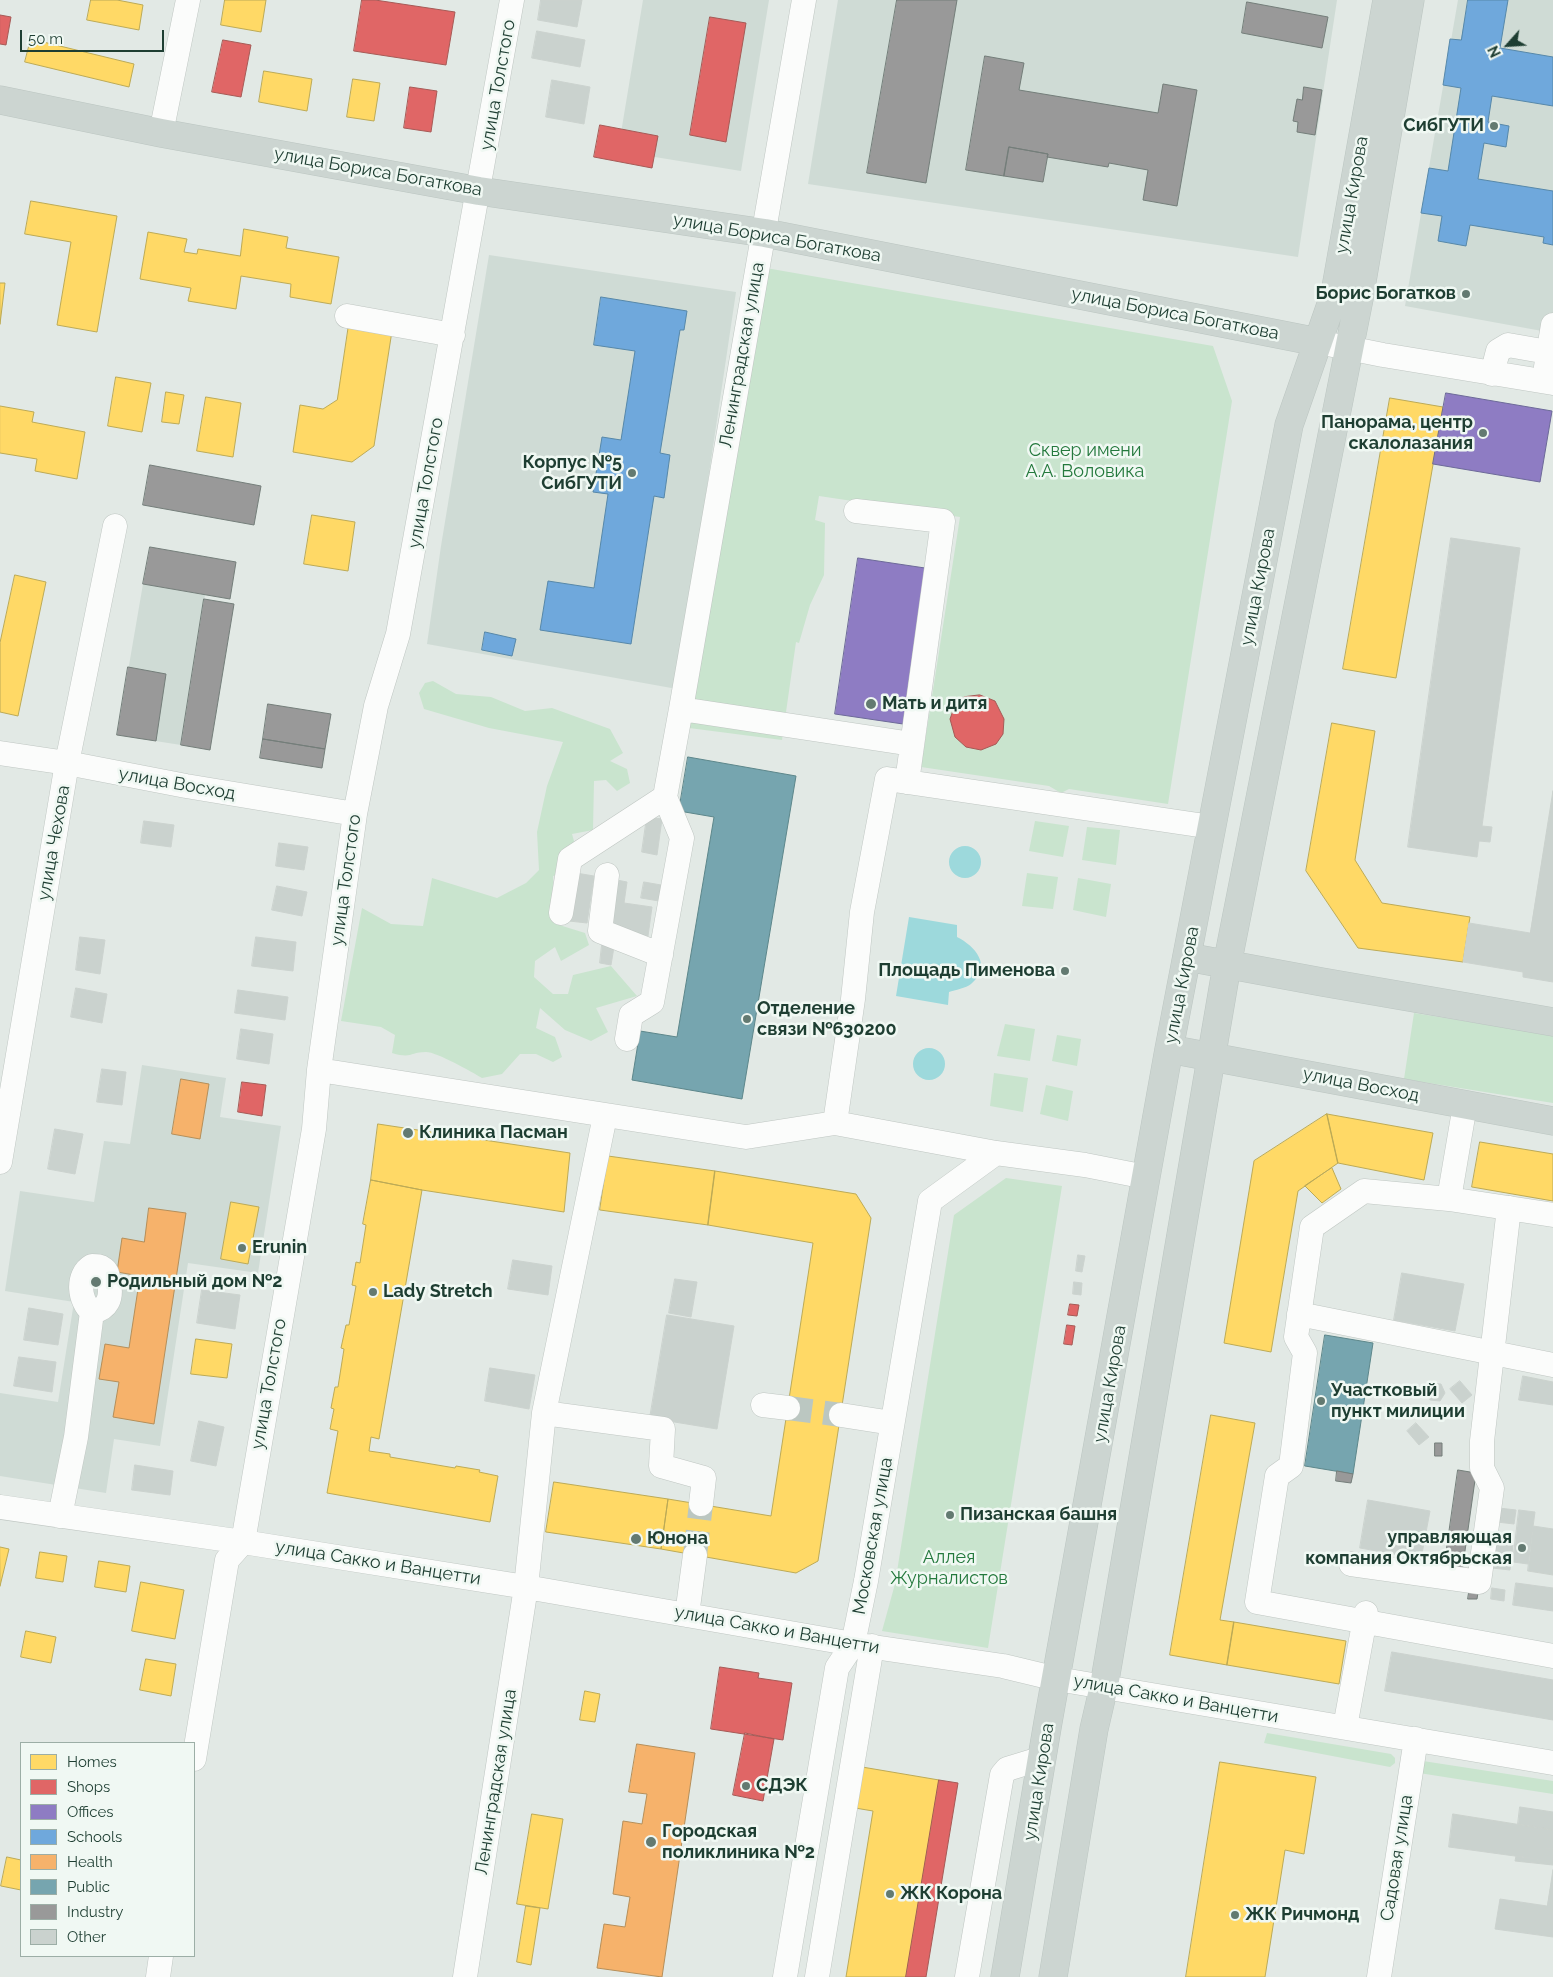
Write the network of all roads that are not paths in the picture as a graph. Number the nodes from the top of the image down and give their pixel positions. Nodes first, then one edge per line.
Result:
1 (188, 0) edge
2 (512, 0) edge
3 (804, 0) edge
4 (1387, 0) edge
5 (1410, 0) edge
6 (0, 100) edge
7 (161, 133) junction
8 (479, 191) junction
9 (765, 232) junction
10 (347, 316) dead end
11 (1553, 325) edge
12 (453, 335) junction
13 (1318, 342) junction
14 (1349, 348) junction
15 (1551, 353) edge
16 (1492, 374) junction
17 (1549, 382) edge
18 (856, 511) dead end
19 (115, 526) dead end
20 (680, 709) junction
21 (912, 744) junction
22 (0, 753) edge
23 (67, 763) junction
24 (907, 782) junction
25 (665, 797) junction
26 (355, 814) junction
27 (1212, 827) junction
28 (607, 875) dead end
29 (561, 913) dead end
30 (661, 955) junction
31 (1187, 957) junction
32 (1228, 965) junction
33 (1553, 1022) edge
34 (627, 1039) dead end
35 (1169, 1049) junction
36 (1213, 1057) junction
37 (319, 1070) junction
38 (1465, 1105) junction
39 (605, 1116) junction
40 (1553, 1121) edge
41 (835, 1123) junction
42 (996, 1153) junction
43 (0, 1162) edge
44 (1146, 1177) junction
45 (1449, 1199) junction
46 (1509, 1208) junction
47 (1553, 1215) edge
48 (92, 1312) dead end
49 (1299, 1314) junction
50 (1504, 1362) junction
51 (1553, 1365) edge
52 (763, 1405) dead end
53 (788, 1408) tunnel mouth
54 (544, 1413) junction
55 (841, 1415) tunnel mouth
56 (892, 1423) junction
57 (701, 1504) tunnel mouth
58 (0, 1507) edge
59 (60, 1516) junction
60 (243, 1542) junction
61 (695, 1555) tunnel mouth
62 (1350, 1564) dead end
63 (526, 1587) junction
64 (687, 1614) junction
65 (1365, 1617) junction
66 (862, 1645) junction
67 (1553, 1656) edge
68 (1057, 1679) junction
69 (1104, 1686) junction
70 (1346, 1727) junction
71 (1416, 1739) junction
72 (195, 1753) edge
73 (1043, 1758) junction
74 (1553, 1763) edge
75 (161, 1957) edge
76 (158, 1977) edge
77 (465, 1977) edge
78 (785, 1977) edge
79 (817, 1977) edge
80 (967, 1977) edge
81 (1005, 1977) edge
82 (1054, 1977) edge
83 (1378, 1977) edge

1 - 7 street
2 - 8 street, улица Толстого
3 - 9 street, Ленинградская улица
4 - 13 main road, улица Кирова
5 - 14 main road, улица Кирова
6 - 7 main road, улица Бориса Богаткова
7 - 8 main road, улица Бориса Богаткова
8 - 9 main road, улица Бориса Богаткова
8 - 12 street, улица Толстого
9 - 13 main road, улица Бориса Богаткова
9 - 20 street, Ленинградская улица
10 - 12 street
11 - 15 street
12 - 26 street, улица Толстого
13 - 14 street, улица Бориса Богаткова
13 - 27 main road, улица Кирова
14 - 16 street, улица Бориса Богаткова
14 - 32 main road, улица Кирова
15 - 16 street
15 - 17 street
16 - 17 street, улица Бориса Богаткова
18 - 21 street
19 - 23 street, улица Чехова
20 - 21 street
20 - 25 street, Ленинградская улица
21 - 24 street
22 - 23 street, улица Восход
23 - 26 street, улица Восход
23 - 43 street, улица Чехова
24 - 27 street
24 - 41 street
25 - 29 street
25 - 30 street
26 - 37 street, улица Толстого
27 - 31 main road, улица Кирова
28 - 30 street
30 - 34 street
31 - 32 main road
31 - 35 main road, улица Кирова
32 - 33 main road
32 - 36 main road, улица Кирова
35 - 36 main road, улица Восход
35 - 44 main road, улица Кирова
36 - 38 main road, улица Восход
36 - 69 main road, улица Кирова
37 - 39 street
37 - 60 street, улица Толстого
38 - 40 main road, улица Восход
38 - 45 street
39 - 41 street
39 - 54 street, Ленинградская улица
41 - 42 street
42 - 44 street
42 - 56 street, Московская улица
44 - 68 main road, улица Кирова
45 - 46 street
45 - 49 street
46 - 47 street
46 - 50 street
48 - 59 street
49 - 50 street
49 - 65 street
50 - 51 street
50 - 62 street
52 - 53 street
54 - 57 street
54 - 63 street, Ленинградская улица
55 - 56 street
56 - 66 street, Московская улица
58 - 59 street, улица Сакко и Ванцетти
59 - 60 street, улица Сакко и Ванцетти
60 - 63 street, улица Сакко и Ванцетти
60 - 72 street
61 - 64 street
63 - 64 street, улица Сакко и Ванцетти
63 - 77 street, Ленинградская улица
64 - 66 street, улица Сакко и Ванцетти
65 - 67 street
65 - 70 street
66 - 68 street, улица Сакко и Ванцетти
66 - 78 street, Московская улица
66 - 79 street
68 - 69 street, улица Сакко и Ванцетти
68 - 73 main road, улица Кирова
69 - 70 street, улица Сакко и Ванцетти
69 - 82 main road, улица Кирова
70 - 71 street, улица Сакко и Ванцетти
71 - 74 street, улица Сакко и Ванцетти
71 - 83 street, Садовая улица
73 - 80 street
73 - 81 main road, улица Кирова
75 - 76 street

